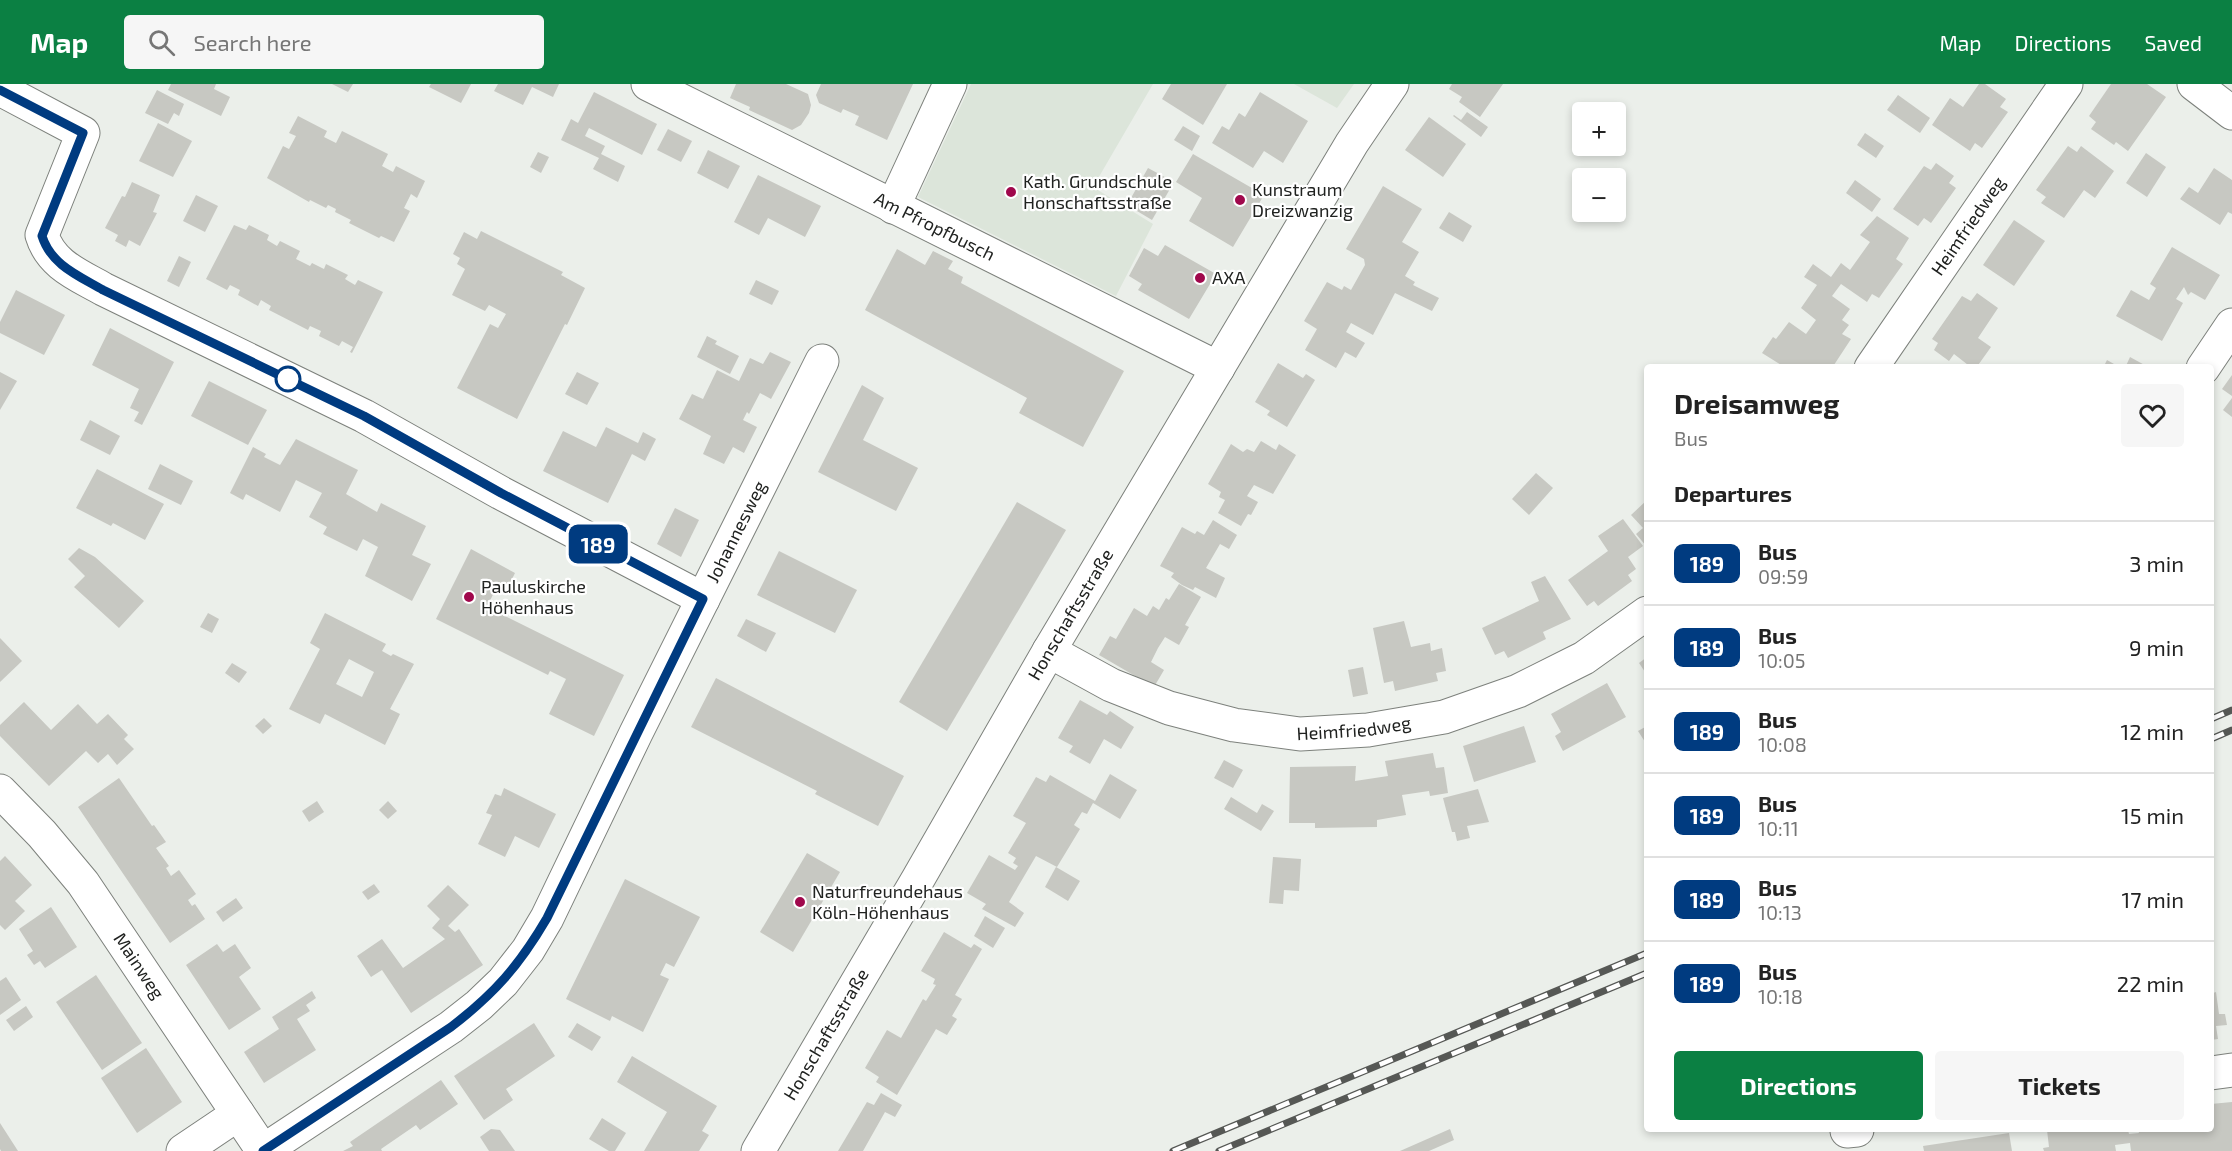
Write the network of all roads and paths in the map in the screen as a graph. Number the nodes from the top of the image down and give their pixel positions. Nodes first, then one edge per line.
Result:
1 (648, 84) edge
2 (950, 84) edge
3 (1392, 84) edge
4 (2066, 84) edge
5 (2194, 84) edge
6 (0, 89) edge
7 (2232, 113) edge
8 (893, 207) junction
9 (2232, 325) edge
10 (822, 361) dead end
11 (1874, 364) edge
12 (2206, 364) edge
13 (1218, 368) junction
14 (703, 599) junction
15 (1644, 616) edge
16 (1049, 651) junction
17 (0, 791) edge
18 (2232, 1070) edge
19 (2214, 1072) edge
20 (238, 1114) junction
21 (183, 1151) edge
22 (263, 1151) edge
23 (758, 1151) edge

1 - 8 street, Am Pfropfbusch
2 - 8 street
3 - 13 street, Honschaftsstraße
4 - 11 street, Heimfriedweg
5 - 7 street
6 - 14 street
8 - 13 street, Am Pfropfbusch
9 - 12 street
10 - 14 street, Johannesweg
13 - 16 street, Honschaftsstraße
14 - 22 street, Johannesweg
15 - 16 street, Heimfriedweg
16 - 23 street, Honschaftsstraße
17 - 20 street, Mainweg
18 - 19 street
20 - 21 street
20 - 22 street, Mainweg

